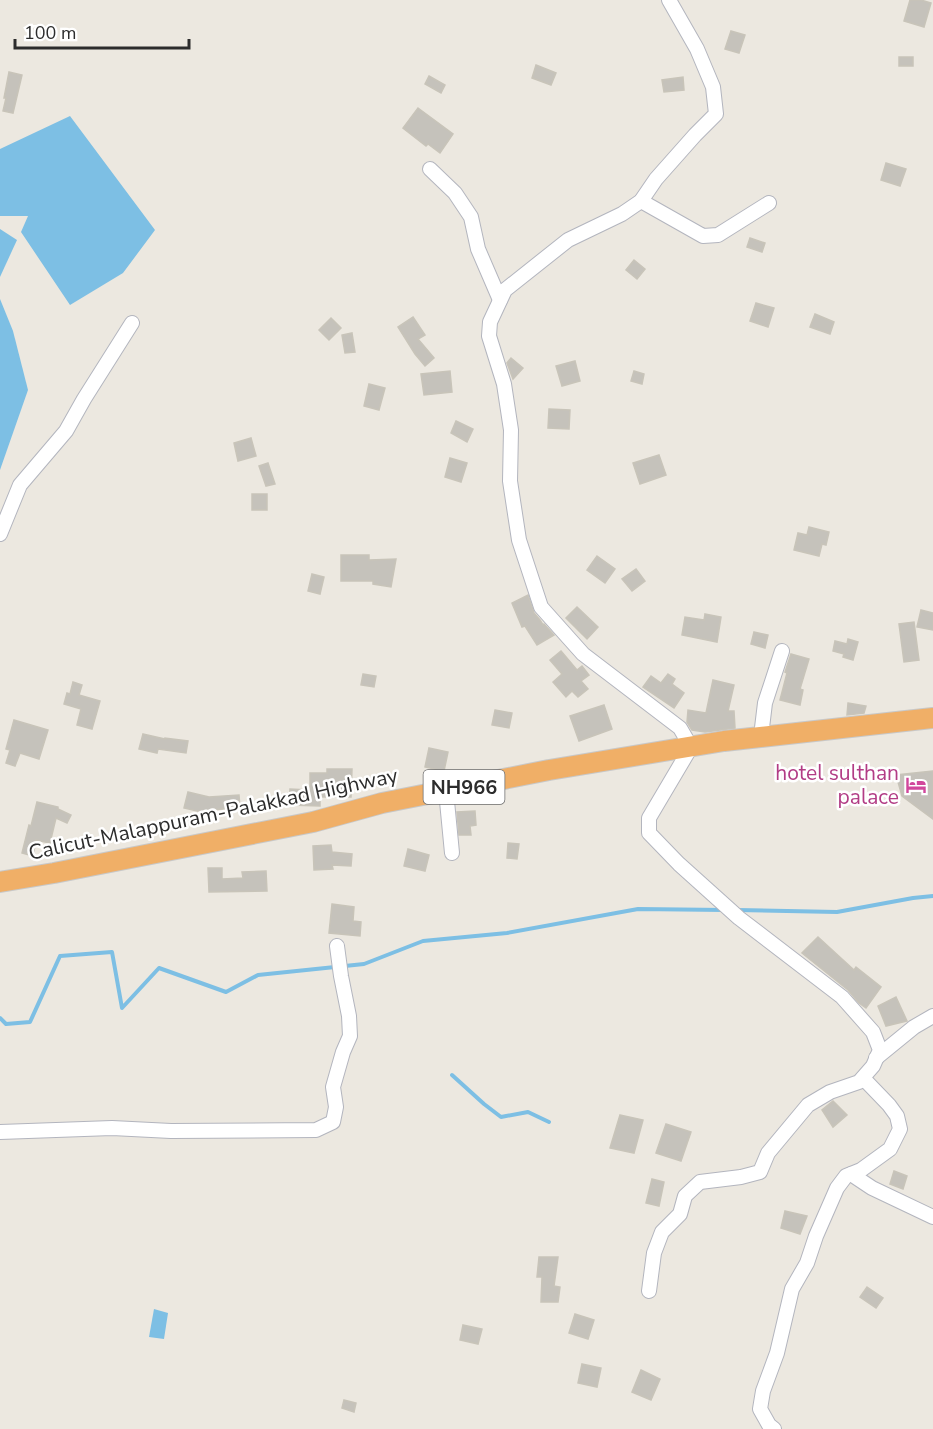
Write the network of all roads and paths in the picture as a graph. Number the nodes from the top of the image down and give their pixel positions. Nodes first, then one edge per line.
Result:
1 (669, 0) edge
2 (430, 169) dead end
3 (641, 201) junction
4 (769, 203) dead end
5 (500, 300) junction
6 (132, 323) dead end
7 (0, 534) edge
8 (782, 651) dead end
9 (933, 718) edge
10 (761, 736) junction
11 (691, 747) junction
12 (446, 791) junction
13 (452, 853) dead end
14 (0, 882) edge
15 (338, 952) dead end
16 (933, 1016) edge
17 (876, 1058) junction
18 (863, 1078) junction
19 (0, 1132) edge
20 (851, 1174) junction
21 (933, 1217) edge
22 (649, 1291) dead end
23 (774, 1429) edge

1 - 3 street
2 - 5 street
3 - 4 street
3 - 5 street
5 - 11 street
6 - 7 street
8 - 10 street
9 - 10 highway, Calicut-Malappuram-Palakkad Highway / NH966
10 - 11 highway, Calicut-Malappuram-Palakkad Highway / NH966
11 - 12 highway, Calicut-Malappuram-Palakkad Highway / NH966
11 - 17 street
12 - 13 street
12 - 14 highway, Calicut-Malappuram-Palakkad Highway / NH966
15 - 19 street
16 - 17 street
17 - 18 street
18 - 20 street
18 - 22 street
20 - 21 street
20 - 23 street

